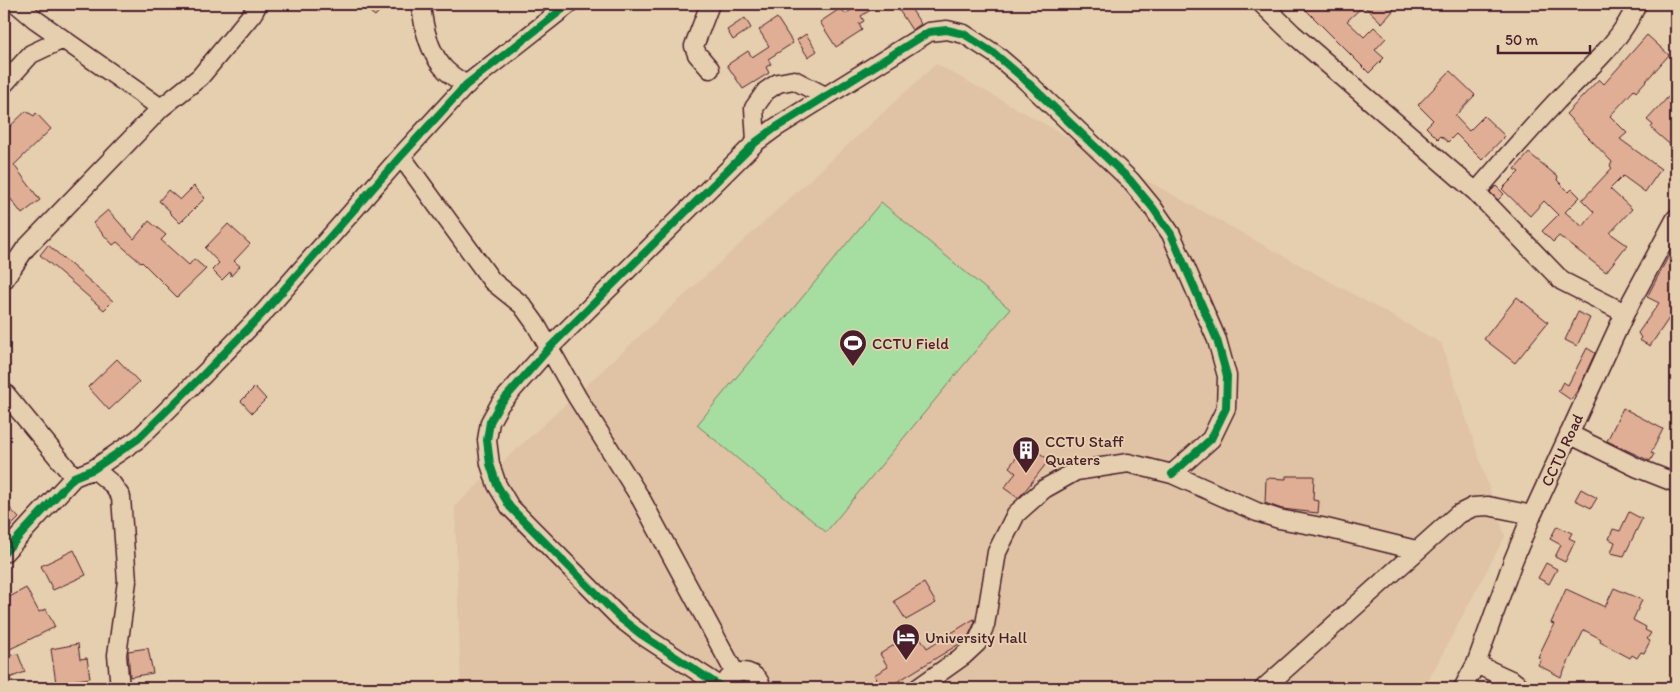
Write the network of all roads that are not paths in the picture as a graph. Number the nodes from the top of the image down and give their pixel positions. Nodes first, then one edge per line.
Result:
1 (17, 4) edge
2 (258, 4) edge
3 (421, 4) edge
4 (569, 4) edge
5 (710, 4) edge
6 (1262, 4) edge
7 (1637, 4) edge
8 (64, 39) junction
9 (710, 70) dead end
10 (4, 84) edge
11 (467, 85) junction
12 (825, 96) junction
13 (161, 108) junction
14 (756, 142) junction
15 (401, 156) junction
16 (1476, 192) junction
17 (1676, 218) edge
18 (4, 280) edge
19 (1625, 313) junction
20 (550, 347) junction
21 (4, 392) edge
22 (1569, 434) junction
23 (94, 469) junction
24 (1172, 474) junction
25 (74, 477) junction
26 (1676, 483) edge
27 (1532, 515) junction
28 (1416, 550) junction
29 (4, 553) edge
30 (1476, 664) junction
31 (735, 673) junction
32 (120, 688) edge
33 (723, 688) edge
34 (762, 688) edge
35 (918, 688) edge
36 (1264, 688) edge
37 (1464, 688) edge
38 (1522, 688) edge

1 - 8 street
2 - 13 street
3 - 11 street
4 - 11 street
5 - 9 street
6 - 16 street
7 - 16 street
8 - 10 street
8 - 13 street
11 - 15 street
12 - 14 street
12 - 14 street
12 - 24 street
13 - 18 street
14 - 20 street
15 - 20 street
15 - 23 street
16 - 19 street
17 - 19 street, CCTU Road
19 - 22 street, CCTU Road
20 - 31 street
20 - 33 street
21 - 25 street
22 - 26 street
22 - 27 street, CCTU Road
23 - 25 street
23 - 32 street
24 - 28 street
24 - 35 street
25 - 29 street
27 - 28 street
27 - 30 street, CCTU Road
28 - 36 street
30 - 37 street, CCTU Road
30 - 38 street
31 - 33 street
31 - 34 street

